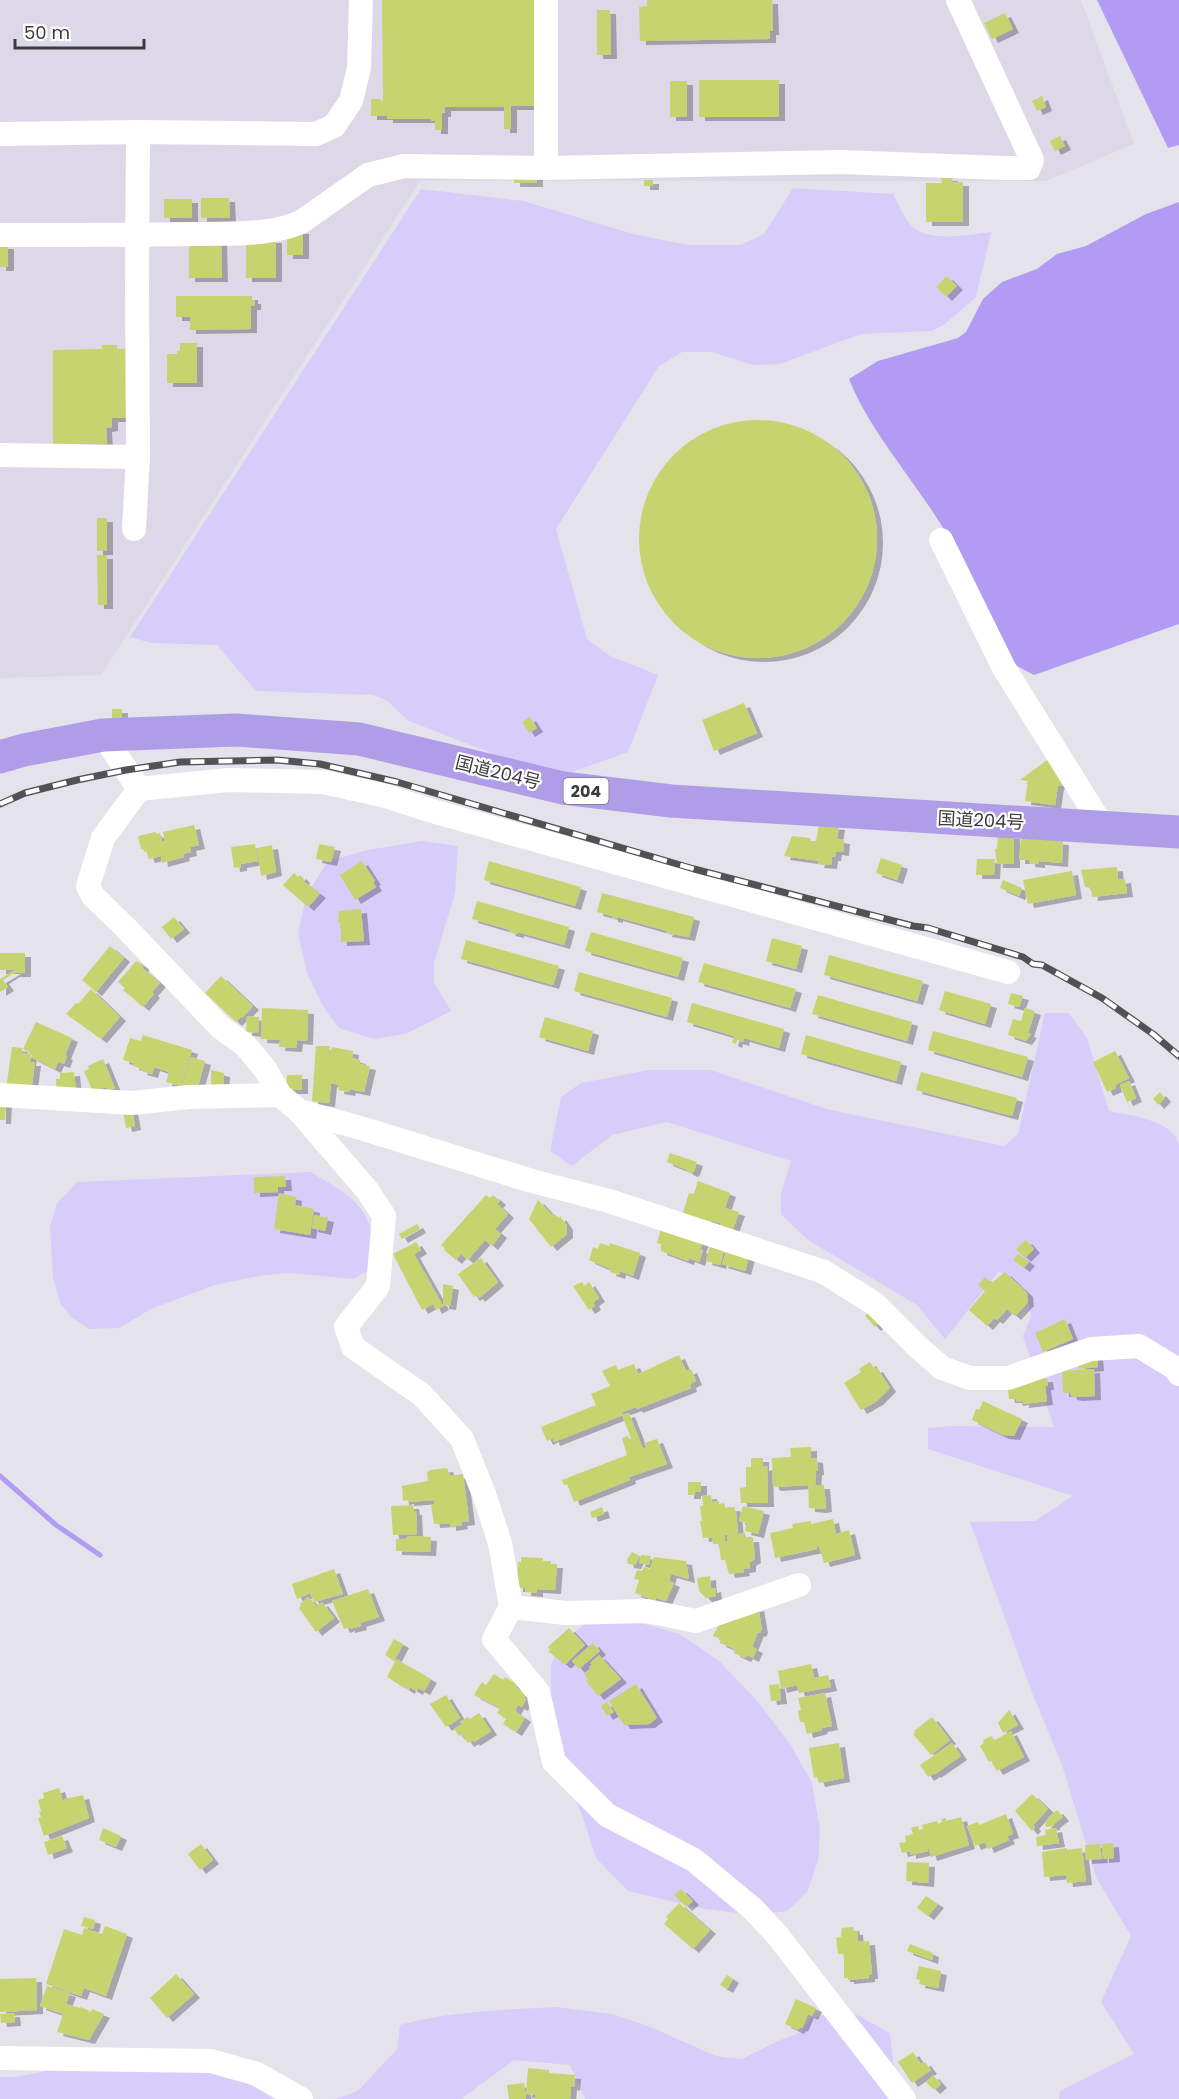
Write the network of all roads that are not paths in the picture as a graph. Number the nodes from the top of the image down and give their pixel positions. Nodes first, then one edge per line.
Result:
1 (361, 0) edge
2 (546, 0) edge
3 (958, 0) edge
4 (138, 132) junction
5 (0, 134) edge
6 (546, 168) junction
7 (0, 235) edge
8 (137, 235) junction
9 (0, 455) edge
10 (138, 457) junction
11 (134, 529) dead end
12 (941, 540) dead end
13 (103, 735) junction
14 (0, 757) edge
15 (140, 789) junction
16 (1103, 827) junction
17 (1179, 832) edge
18 (1008, 972) dead end
19 (0, 1095) edge
20 (280, 1095) junction
21 (299, 1111) junction
22 (1179, 1374) edge
23 (799, 1585) dead end
24 (511, 1607) junction
25 (0, 2058) edge
26 (301, 2099) edge
27 (904, 2099) edge

1 - 4 street
2 - 6 street
3 - 6 street
4 - 5 street
4 - 8 street
6 - 8 street
7 - 8 street
8 - 10 street
9 - 10 street
10 - 11 street
12 - 16 street
13 - 14 highway, 国道204号 / 204
13 - 15 street
13 - 16 highway, 国道204号 / 204
15 - 18 street
15 - 20 street
16 - 17 highway, 国道204号 / 204
19 - 20 street
20 - 21 street
21 - 22 street
21 - 24 street
23 - 24 street
24 - 27 street
25 - 26 street

